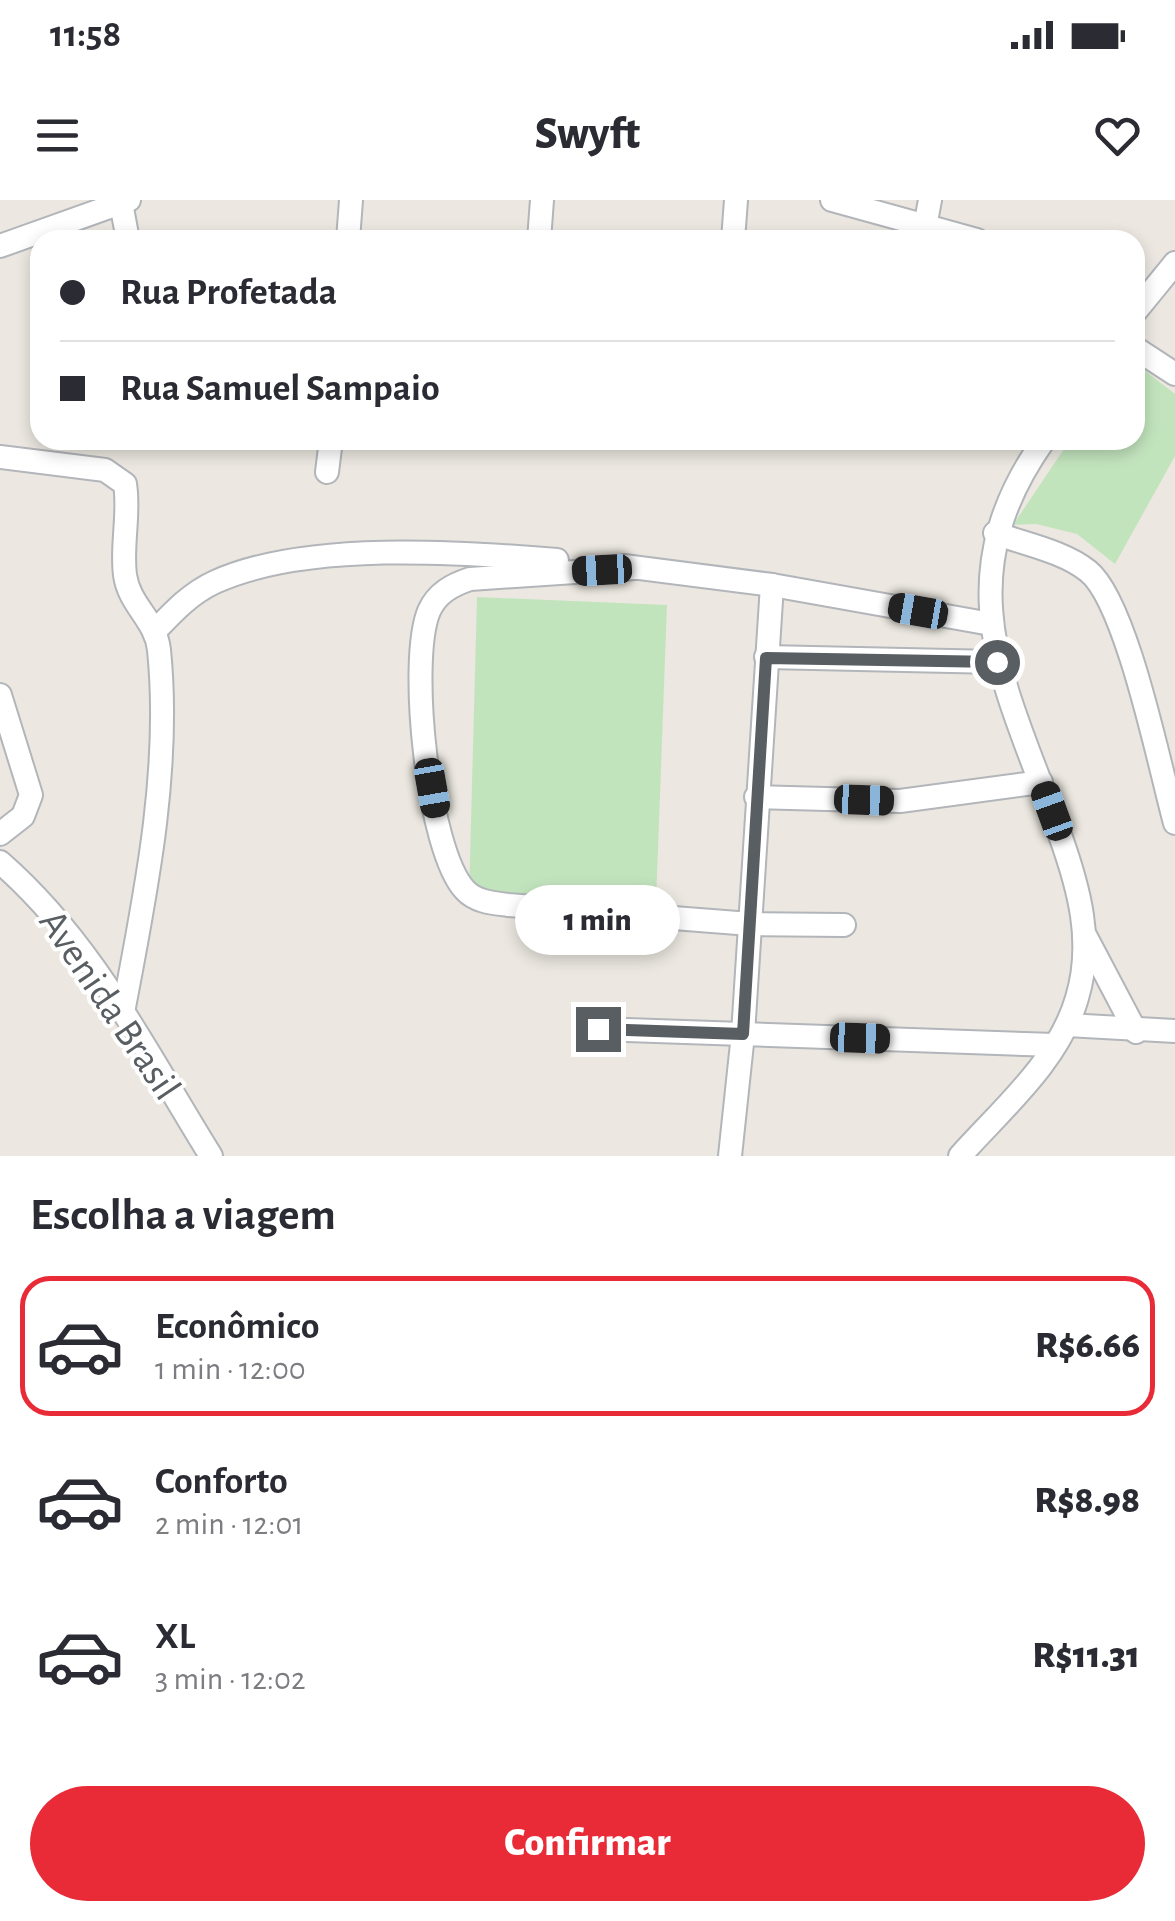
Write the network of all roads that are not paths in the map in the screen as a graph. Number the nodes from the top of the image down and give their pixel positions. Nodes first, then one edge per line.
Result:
1 (352, 200) edge
2 (542, 200) edge
3 (736, 200) edge
4 (832, 200) edge
5 (930, 200) edge
6 (125, 202) edge
7 (925, 227) junction
8 (45, 230) edge
9 (127, 230) edge
10 (349, 230) edge
11 (540, 230) edge
12 (733, 230) edge
13 (937, 230) edge
14 (30, 235) edge
15 (0, 246) edge
16 (1175, 263) edge
17 (1145, 282) edge
18 (1145, 354) edge
19 (1175, 374) edge
20 (329, 450) edge
21 (1038, 450) edge
22 (0, 456) edge
23 (327, 472) dead end
24 (995, 533) junction
25 (635, 568) junction
26 (772, 585) junction
27 (990, 624) junction
28 (156, 630) junction
29 (766, 658) junction
30 (997, 662) junction
31 (0, 695) edge
32 (1041, 782) junction
33 (756, 796) junction
34 (1175, 823) edge
35 (0, 834) edge
36 (0, 862) edge
37 (750, 924) junction
38 (844, 925) dead end
39 (1086, 937) junction
40 (124, 1007) junction
41 (1068, 1025) junction
42 (598, 1029) dead end
43 (1175, 1031) edge
44 (1136, 1032) junction
45 (743, 1034) junction
46 (1055, 1046) junction
47 (211, 1156) edge
48 (730, 1156) edge
49 (960, 1156) edge

1 - 10 street
2 - 11 street
3 - 12 street
4 - 7 street
5 - 7 street
6 - 8 street
6 - 9 street
7 - 13 street
14 - 15 street
16 - 17 street
18 - 19 street
20 - 23 street
21 - 24 street
22 - 28 street
24 - 27 street
24 - 34 street
25 - 26 street
25 - 28 street
25 - 37 street
26 - 27 street
26 - 29 street
27 - 30 street
28 - 40 street
29 - 30 street
29 - 33 street
30 - 32 street
31 - 35 street
32 - 33 street
32 - 39 street
33 - 37 street
36 - 40 street, Avenida Brasil
37 - 38 street
37 - 45 street
39 - 41 street
39 - 44 street
40 - 47 street, Avenida Brasil
41 - 44 street
41 - 46 street
42 - 45 street
43 - 44 street
45 - 46 street
45 - 48 street
46 - 49 street

